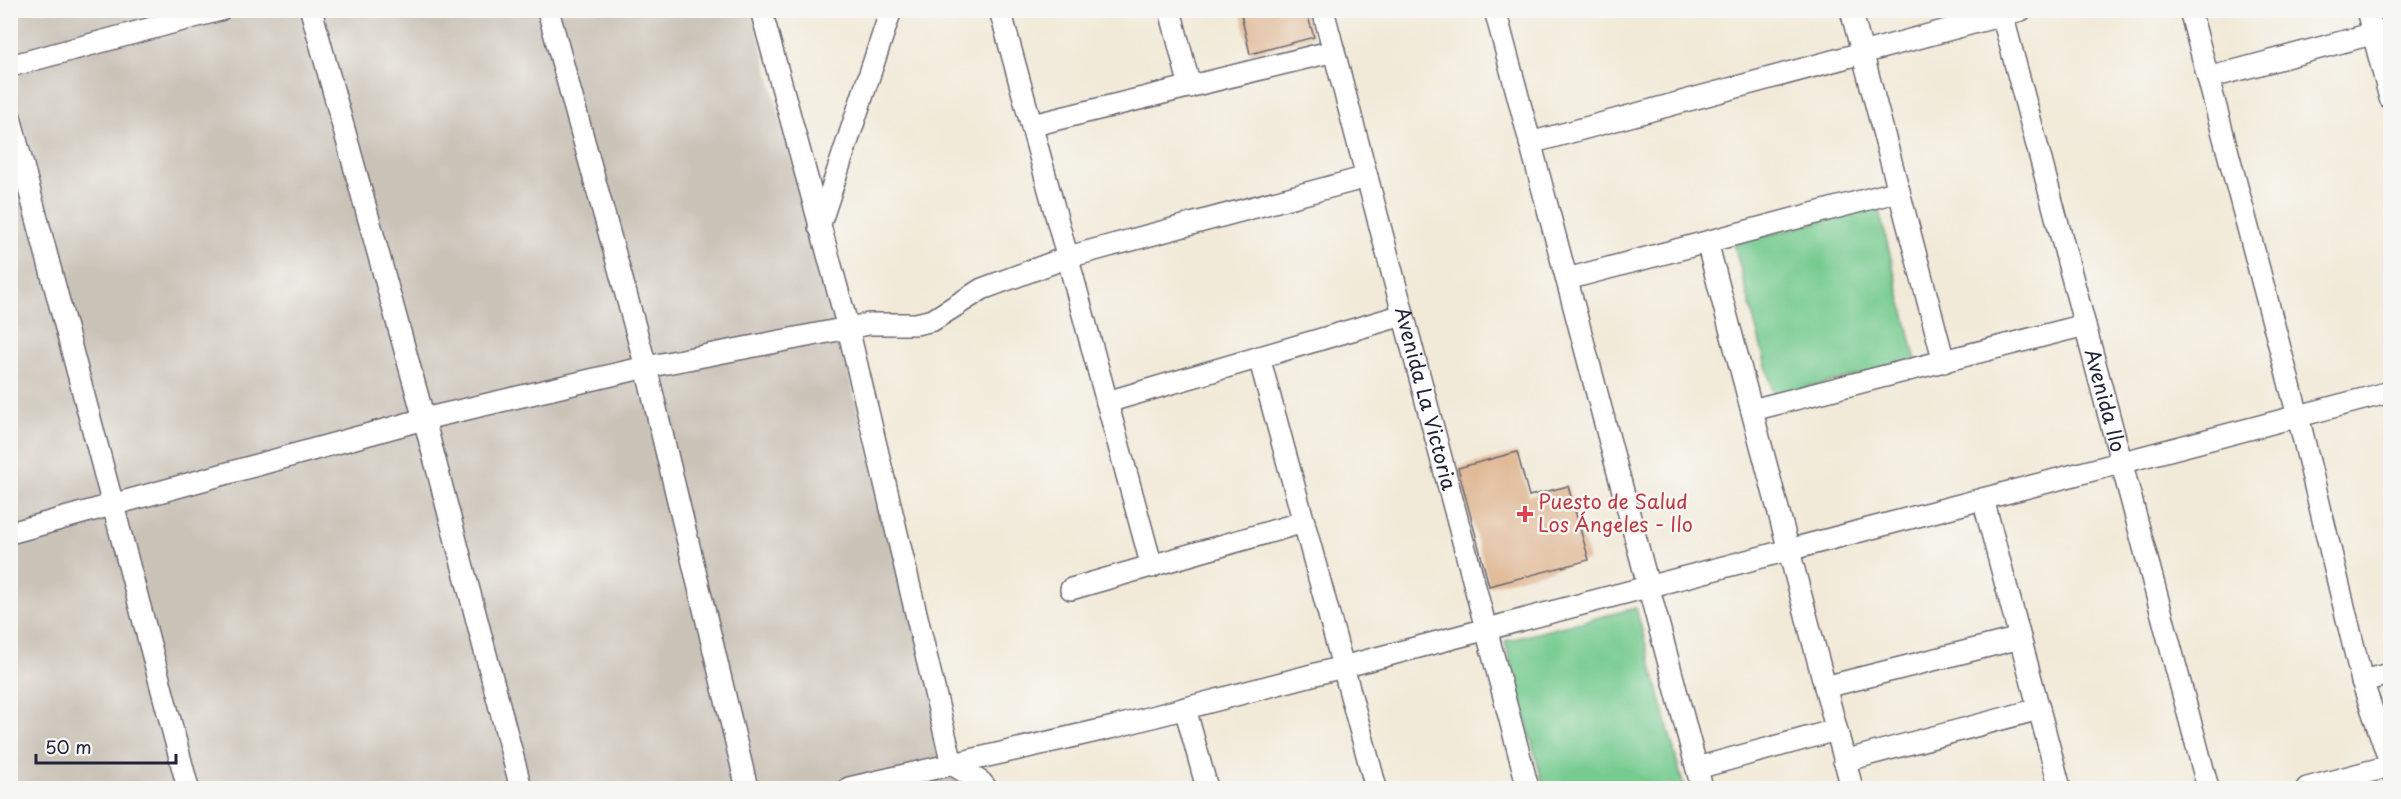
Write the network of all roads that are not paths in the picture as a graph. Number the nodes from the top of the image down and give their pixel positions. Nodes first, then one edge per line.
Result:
1 (220, 10) edge
2 (311, 10) edge
3 (548, 10) edge
4 (761, 10) edge
5 (891, 10) edge
6 (1000, 10) edge
7 (1170, 10) edge
8 (1323, 10) edge
9 (1495, 10) edge
10 (1851, 10) edge
11 (2190, 10) edge
12 (2367, 10) edge
13 (2008, 12) edge
14 (196, 15) edge
15 (2382, 31) edge
16 (1334, 51) junction
17 (1862, 53) junction
18 (10, 66) edge
19 (2208, 78) junction
20 (1190, 87) junction
21 (2391, 98) edge
22 (10, 117) edge
23 (1033, 125) junction
24 (1530, 143) junction
25 (1367, 177) junction
26 (1899, 191) junction
27 (819, 227) junction
28 (1707, 242) junction
29 (1068, 257) junction
30 (1567, 279) junction
31 (1403, 315) junction
32 (2085, 325) junction
33 (848, 328) junction
34 (1259, 357) junction
35 (1944, 362) junction
36 (646, 367) junction
37 (2391, 392) edge
38 (1107, 402) junction
39 (1752, 410) junction
40 (2298, 416) junction
41 (424, 419) junction
42 (2121, 463) junction
43 (1983, 499) junction
44 (115, 506) junction
45 (1304, 522) junction
46 (10, 533) edge
47 (1788, 550) junction
48 (1152, 567) junction
49 (1648, 587) junction
50 (1071, 590) dead end
51 (1486, 630) junction
52 (2020, 638) junction
53 (1343, 667) junction
54 (2391, 674) edge
55 (2362, 681) junction
56 (1825, 687) junction
57 (1185, 708) junction
58 (2039, 709) junction
59 (1836, 730) junction
60 (1844, 761) junction
61 (952, 764) junction
62 (2391, 764) edge
63 (1697, 768) junction
64 (188, 789) edge
65 (521, 789) edge
66 (747, 789) edge
67 (849, 789) edge
68 (986, 789) edge
69 (1207, 789) edge
70 (1376, 789) edge
71 (1528, 789) edge
72 (1702, 789) edge
73 (1852, 789) edge
74 (2060, 789) edge
75 (2208, 789) edge
76 (2307, 789) edge

1 - 14 street
2 - 41 street
3 - 36 street
4 - 27 street
5 - 27 street
6 - 23 street
7 - 20 street
8 - 16 street, Avenida La Victoria
9 - 24 street
10 - 17 street
11 - 19 street
12 - 15 street
13 - 17 street
13 - 32 street, Avenida Ilo
14 - 18 street
15 - 19 street
15 - 21 street
16 - 20 street
16 - 25 street, Avenida La Victoria
17 - 24 street
17 - 26 street
19 - 40 street
20 - 23 street
22 - 44 street
23 - 29 street
24 - 30 street
25 - 29 street
25 - 31 street, Avenida La Victoria
26 - 28 street
26 - 35 street
27 - 33 street
28 - 30 street
28 - 39 street
29 - 33 street
29 - 38 street
30 - 49 street
31 - 34 street
31 - 51 street, Avenida La Victoria
32 - 35 street
32 - 42 street, Avenida Ilo
33 - 36 street
33 - 61 street
34 - 38 street
34 - 45 street
35 - 39 street
36 - 41 street
36 - 66 street
37 - 40 street
38 - 48 street
39 - 47 street
40 - 42 street
40 - 55 street
41 - 44 street
41 - 65 street
42 - 43 street
42 - 75 street, Avenida Ilo
43 - 47 street
43 - 52 street
44 - 46 street
44 - 64 street
45 - 48 street
45 - 53 street
47 - 49 street
47 - 56 street
48 - 50 street
49 - 51 street
49 - 63 street
51 - 53 street
51 - 71 street, Avenida La Victoria
52 - 56 street
52 - 58 street
53 - 57 street
53 - 70 street
54 - 55 street
55 - 62 street
56 - 59 street
57 - 61 street
57 - 69 street
58 - 60 street
58 - 74 street
59 - 60 street
59 - 63 street
60 - 73 street
61 - 67 street
61 - 68 street
62 - 76 street
63 - 72 street

